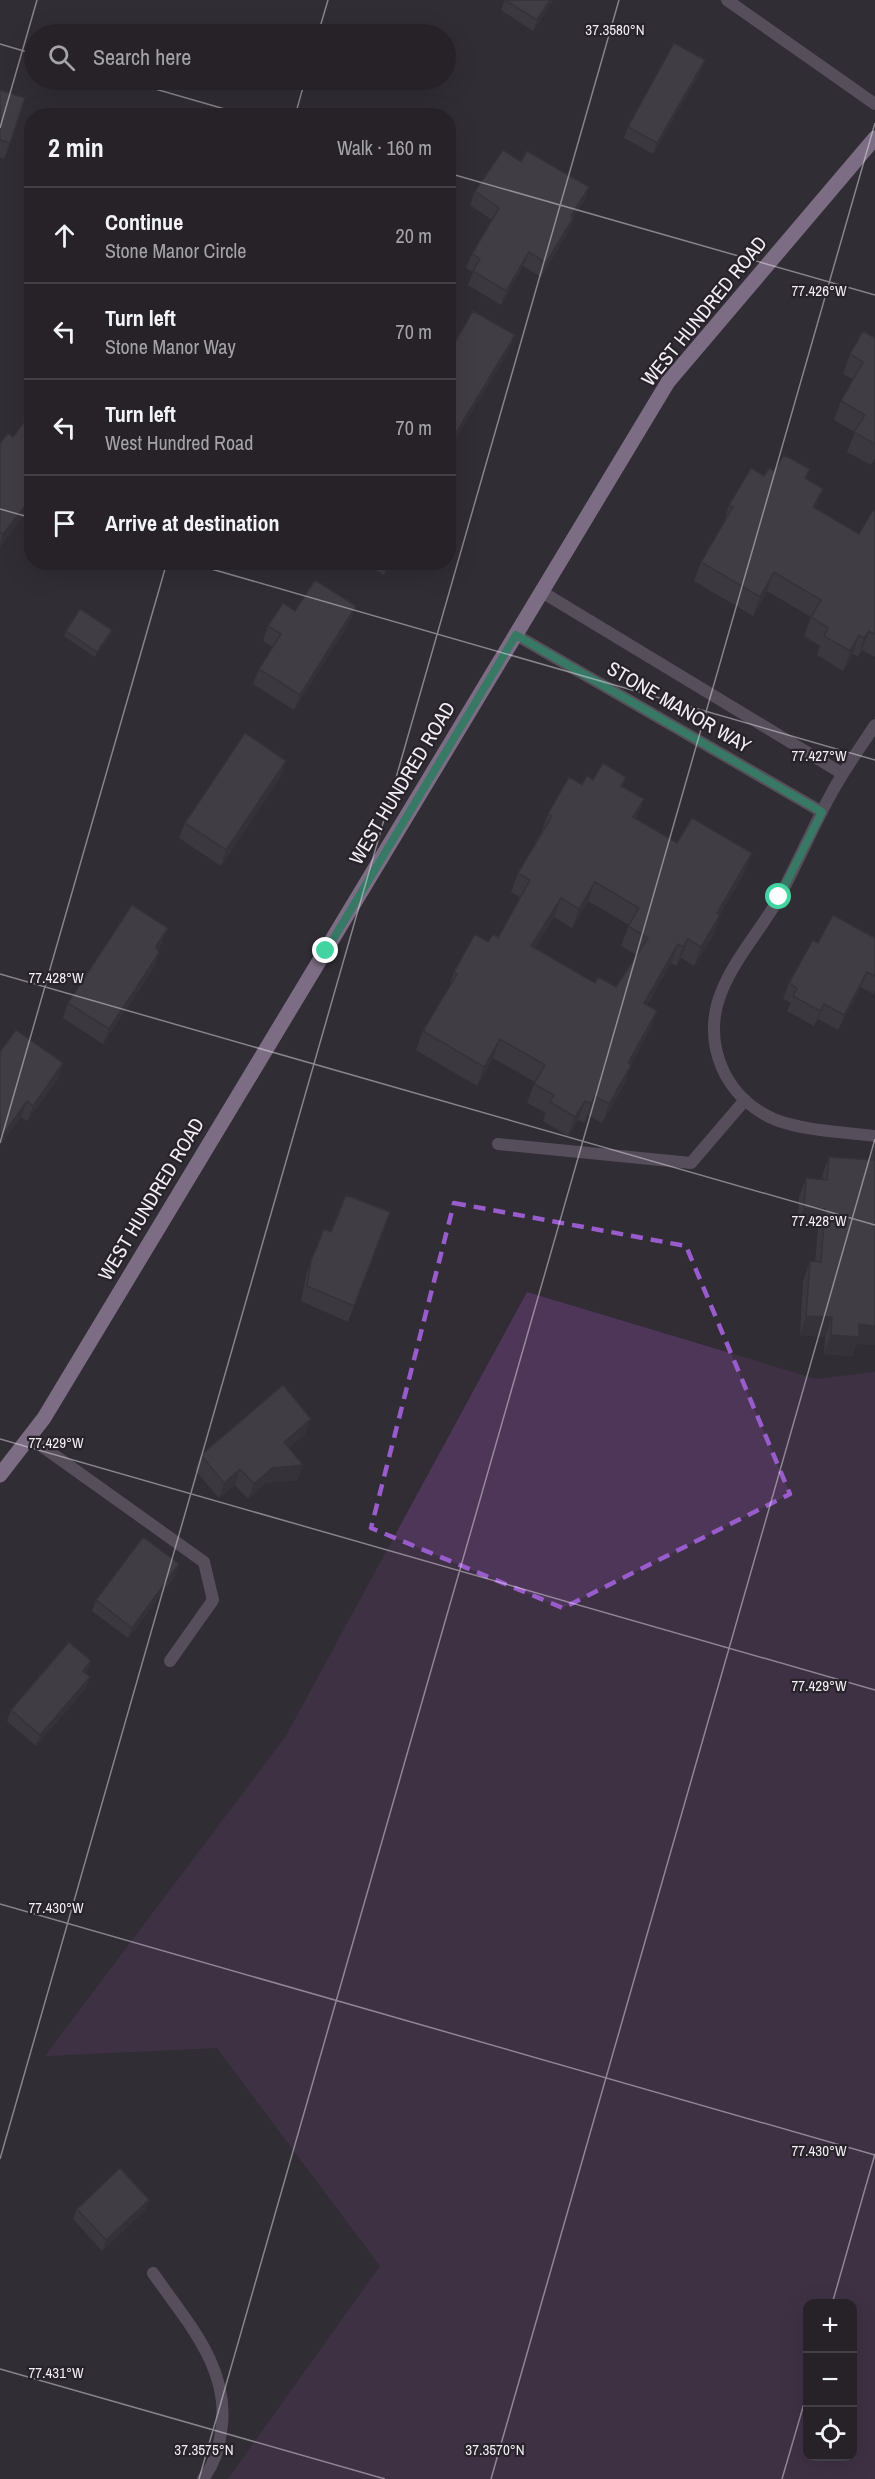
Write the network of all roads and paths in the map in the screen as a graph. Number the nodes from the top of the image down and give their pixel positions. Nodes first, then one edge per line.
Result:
1 (727, 0) edge
2 (875, 104) edge
3 (875, 138) edge
4 (542, 592) junction
5 (516, 635) junction
6 (875, 725) edge
7 (843, 774) junction
8 (822, 812) junction
9 (745, 1100) junction
10 (875, 1136) edge
11 (498, 1144) dead end
12 (29, 1437) junction
13 (0, 1475) edge
14 (170, 1661) dead end
15 (153, 2272) dead end
16 (203, 2479) edge

1 - 2 street
3 - 4 main road, WEST HUNDRED ROAD
4 - 5 main road, WEST HUNDRED ROAD
4 - 7 street, STONE MANOR WAY
5 - 8 street, STONE MANOR WAY
5 - 12 main road, WEST HUNDRED ROAD
6 - 7 street
7 - 8 street
8 - 9 street
9 - 10 street
9 - 11 street
12 - 13 main road, WEST HUNDRED ROAD
12 - 14 street
15 - 16 street

